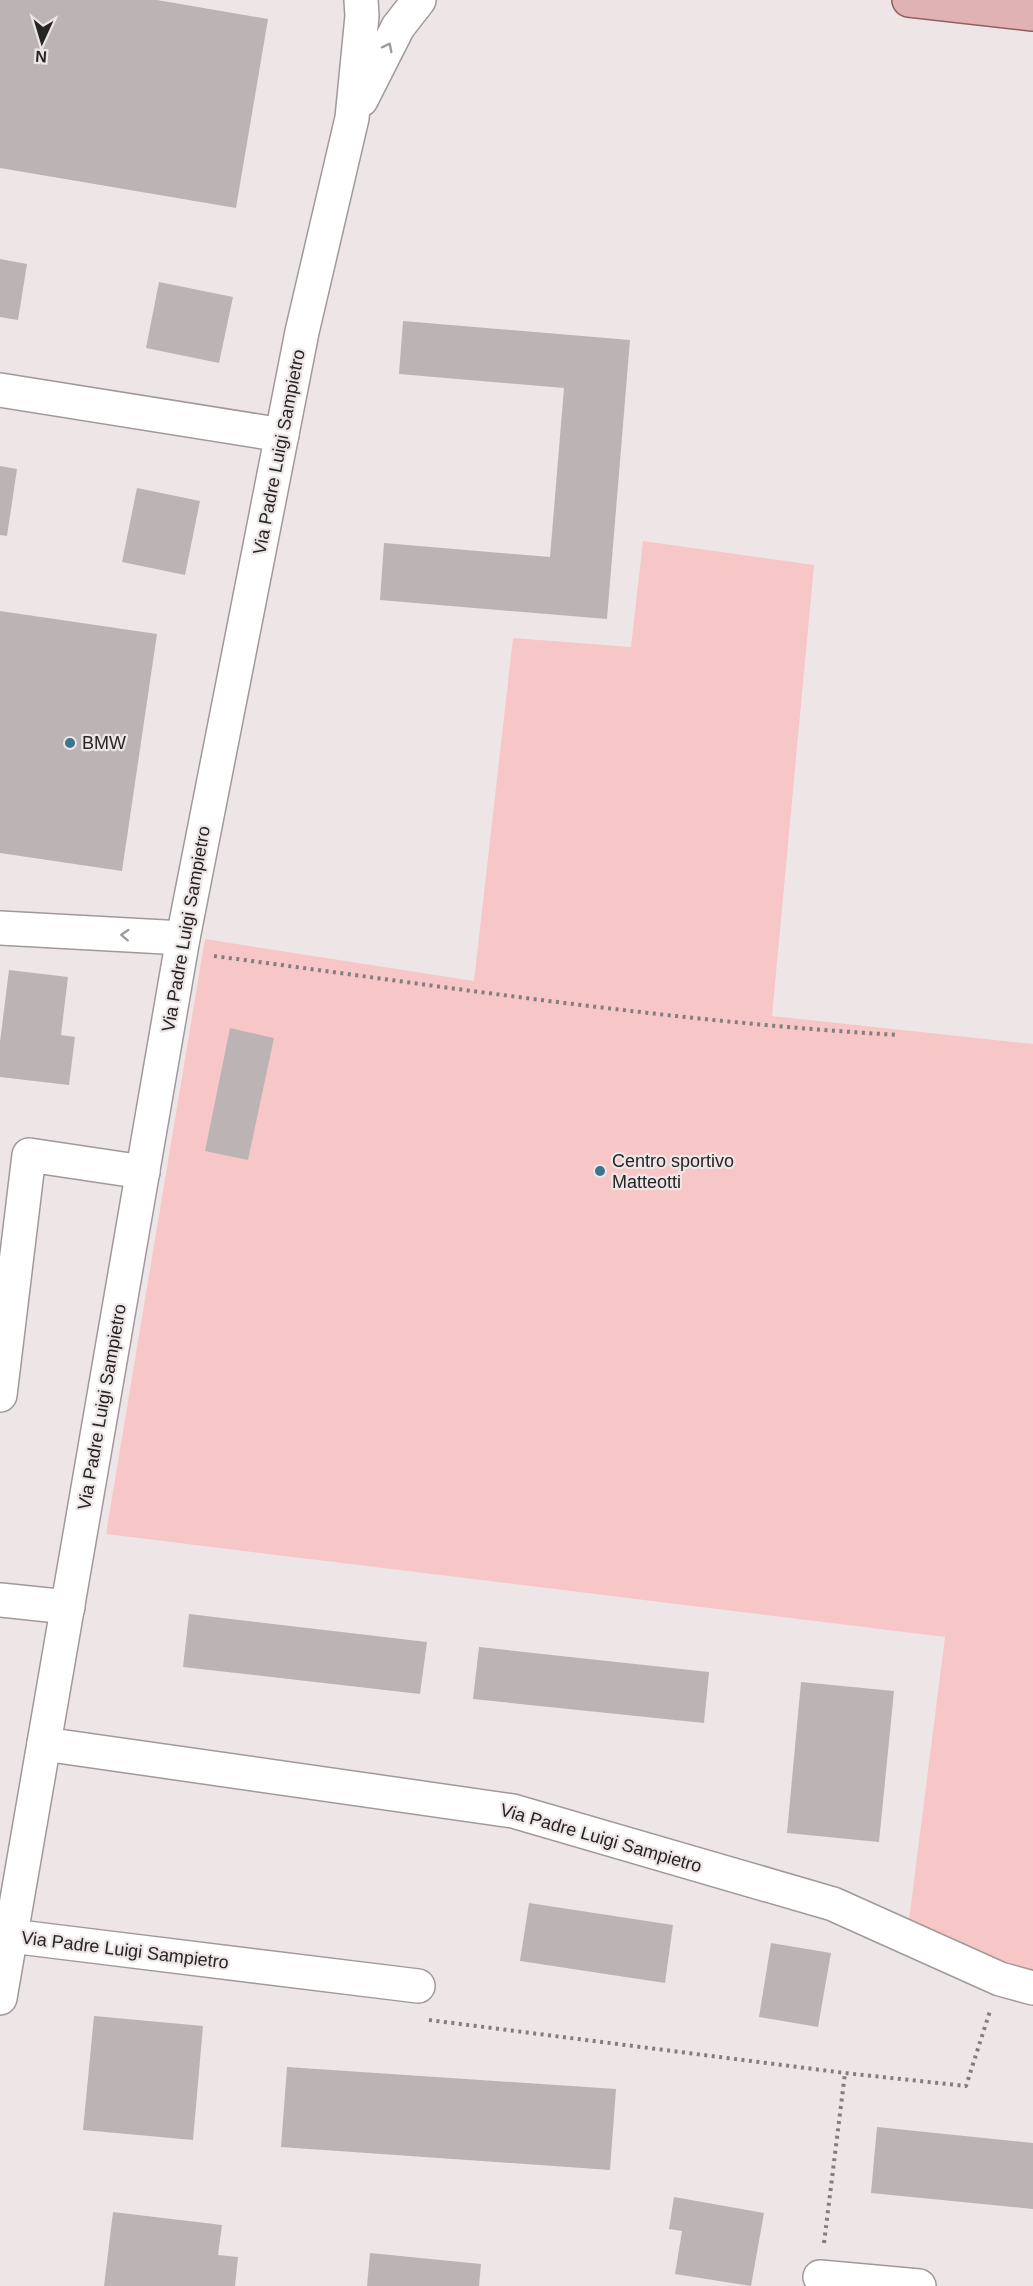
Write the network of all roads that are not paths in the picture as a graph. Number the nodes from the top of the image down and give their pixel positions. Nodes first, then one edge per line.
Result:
1 (361, 0) edge
2 (419, 0) edge
3 (909, 0) edge
4 (1033, 14) edge
5 (352, 118) junction
6 (0, 390) edge
7 (282, 435) junction
8 (0, 928) edge
9 (183, 938) junction
10 (143, 1172) junction
11 (0, 1395) edge
12 (0, 1600) edge
13 (68, 1607) junction
14 (44, 1744) junction
15 (11, 1936) junction
16 (418, 1986) dead end
17 (1033, 1988) edge
18 (0, 1998) edge
19 (820, 2277) road end
20 (919, 2286) edge

1 - 5 street, Via Padre Luigi Sampietro
5 -> 2 street, Via Padre Luigi Sampietro
3 - 4 main road
5 - 7 street, Via Padre Luigi Sampietro
6 - 7 street
7 - 9 street, Via Padre Luigi Sampietro
9 -> 8 street
9 - 10 street, Via Padre Luigi Sampietro
10 - 11 street
10 - 13 street, Via Padre Luigi Sampietro
12 - 13 street
13 - 14 street, Via Padre Luigi Sampietro
14 - 15 street, Via Padre Luigi Sampietro
14 - 17 street, Via Padre Luigi Sampietro
15 - 16 street, Via Padre Luigi Sampietro
15 - 18 street, Via Padre Luigi Sampietro
19 - 20 street

